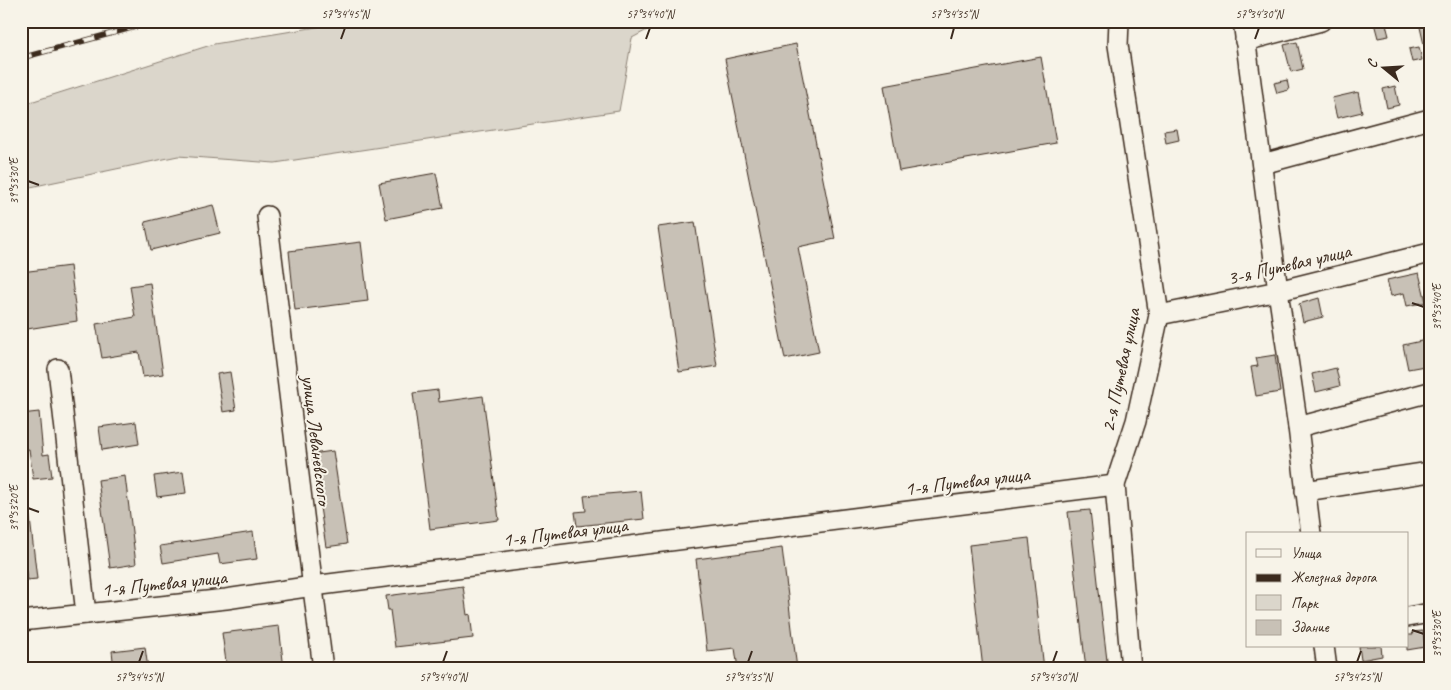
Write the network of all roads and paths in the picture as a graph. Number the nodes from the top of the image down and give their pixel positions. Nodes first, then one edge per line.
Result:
1 (1118, 21) edge
2 (1243, 21) edge
3 (1321, 21) edge
4 (1245, 41) junction
5 (1430, 119) edge
6 (1262, 164) junction
7 (266, 216) dead end
8 (1430, 253) edge
9 (1278, 291) junction
10 (1159, 315) junction
11 (58, 368) dead end
12 (1430, 392) edge
13 (1298, 427) junction
14 (1430, 472) edge
15 (1115, 485) junction
16 (1306, 491) junction
17 (1311, 532) edge
18 (313, 586) junction
19 (1430, 613) edge
20 (86, 614) junction
21 (1408, 616) edge
22 (21, 621) edge
23 (1324, 648) edge
24 (323, 669) edge
25 (1131, 669) edge
26 (1327, 669) edge

1 - 10 street, 2-я Путевая улица
2 - 4 street
3 - 4 street
4 - 6 street
5 - 6 street
6 - 9 street
7 - 18 street, улица Леваневского
8 - 9 street, 3-я Путевая улица
9 - 10 street, 3-я Путевая улица
9 - 13 street
10 - 15 street, 2-я Путевая улица
11 - 20 street
12 - 13 street
13 - 16 street
14 - 16 street
15 - 18 street, 1-я Путевая улица
15 - 25 street, 2-я Путевая улица
16 - 17 street
18 - 20 street, 1-я Путевая улица
18 - 24 street, улица Леваневского
19 - 21 street
20 - 22 street, 1-я Путевая улица
23 - 26 street

